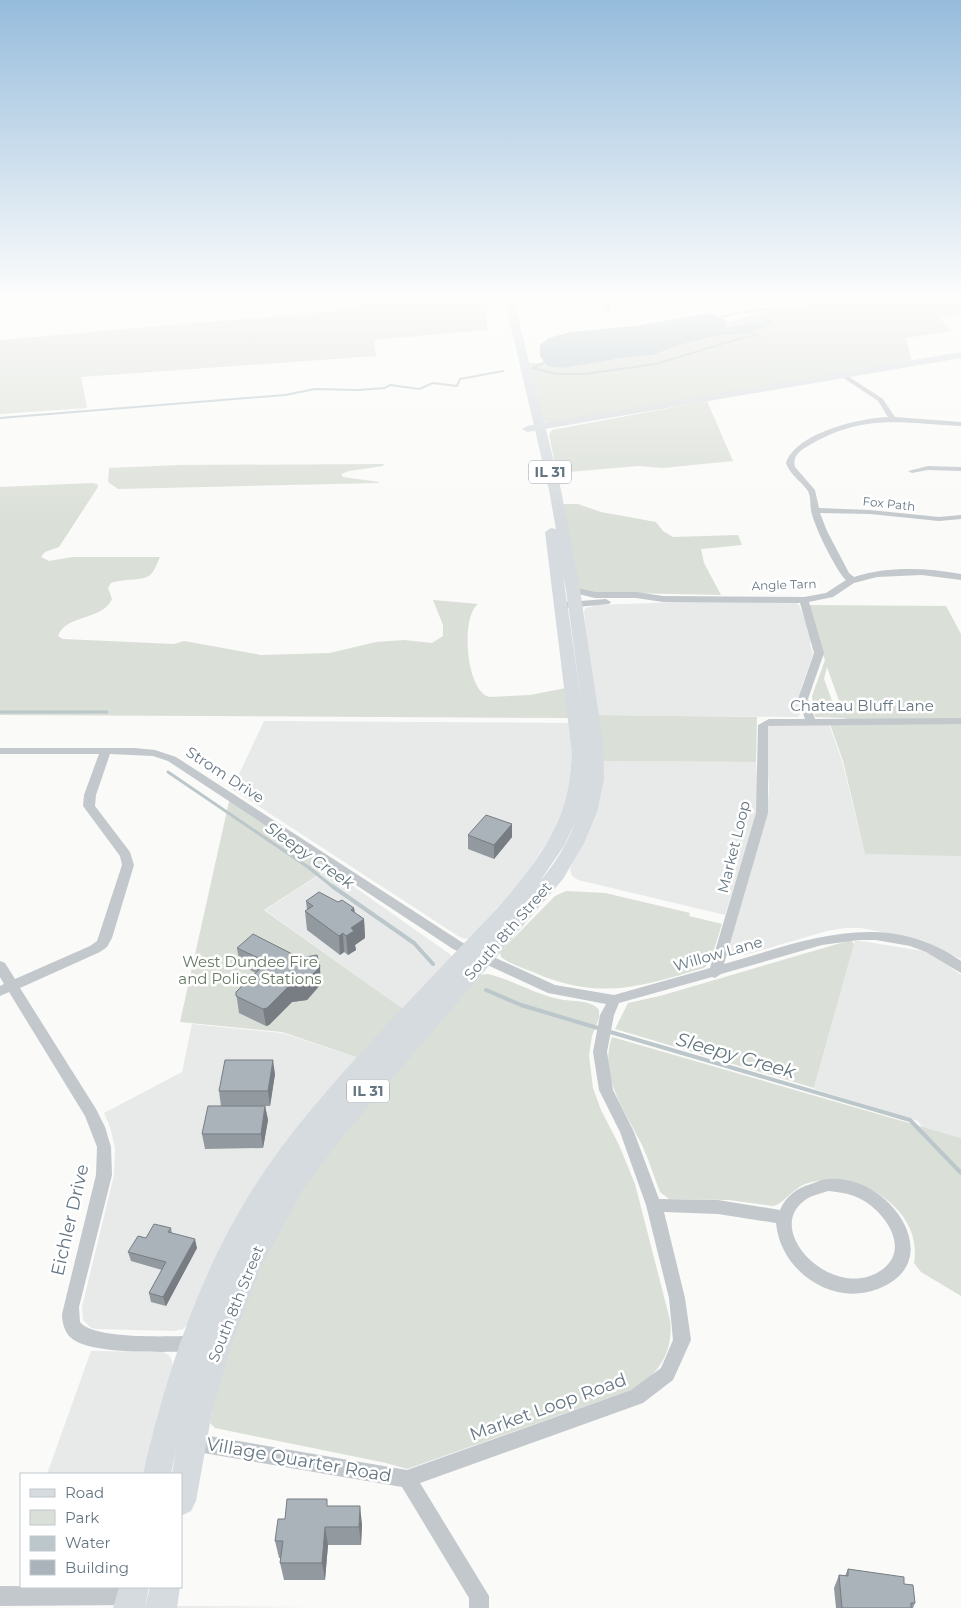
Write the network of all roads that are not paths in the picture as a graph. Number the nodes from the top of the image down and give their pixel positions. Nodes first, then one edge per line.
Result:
1 (515, 372) edge
2 (521, 372) edge
3 (867, 372) edge
4 (844, 376) junction
5 (832, 378) junction
6 (884, 406) junction
7 (893, 419) junction
8 (961, 424) edge
9 (532, 432) junction
10 (534, 455) dead end
11 (961, 469) edge
12 (912, 471) dead end
13 (541, 483) dead end
14 (815, 510) junction
15 (961, 517) edge
16 (548, 519) dead end
17 (961, 577) edge
18 (852, 580) junction
19 (663, 599) junction
20 (569, 600) junction
21 (804, 600) junction
22 (961, 721) edge
23 (811, 722) junction
24 (763, 725) joint
25 (0, 751) edge
26 (106, 751) junction
27 (477, 954) junction
28 (0, 966) edge
29 (961, 968) edge
30 (715, 973) junction
31 (6, 988) edge
32 (614, 1000) junction
33 (654, 1205) junction
34 (784, 1217) junction
35 (192, 1344) junction
36 (192, 1442) junction
37 (157, 1473) edge
38 (407, 1479) junction
39 (182, 1495) edge
40 (165, 1588) edge
41 (0, 1596) edge
42 (132, 1597) edge
43 (161, 1608) edge
44 (480, 1608) edge

1 - 9 main road, South 8th Street
2 - 9 main road, South 8th Street / IL 31
3 - 4 street
4 - 5 street
4 - 6 street
5 - 6 street
5 - 9 street
6 - 7 street
7 - 8 street
7 - 14 street
9 - 20 main road, South 8th Street / IL 31
10 - 13 main road
11 - 12 street
14 - 15 street, Fox Path
14 - 18 street
16 - 20 main road, South 8th Street
17 - 18 street, Angle Tarn
18 - 21 street, Angle Tarn
19 - 20 street, Angle Tarn
19 - 20 street, Angle Tarn
19 - 21 street, Angle Tarn
20 - 27 main road, South 8th Street / IL 31
21 - 23 street
22 - 23 street, Chateau Bluff Lane
23 - 24 street, Chateau Bluff Lane
24 - 30 street, Market Loop
25 - 26 street, Strom Drive
26 - 27 street, Strom Drive
26 - 31 street
27 - 32 street, Willow Lane
27 - 35 main road, South 8th Street
27 - 36 main road, South 8th Street / IL 31
28 - 31 street, Eichler Drive
29 - 30 street, Willow Lane
30 - 32 street, Willow Lane
31 - 35 street, Eichler Drive
32 - 33 street, Market Loop Road
33 - 34 street
33 - 38 street, Market Loop Road
34 - 34 street
35 - 37 main road, South 8th Street
36 - 38 street, Village Quarter Road
36 - 39 main road, South 8th Street / IL 31
38 - 44 street, Village Quarter Road
40 - 43 main road
41 - 42 street

